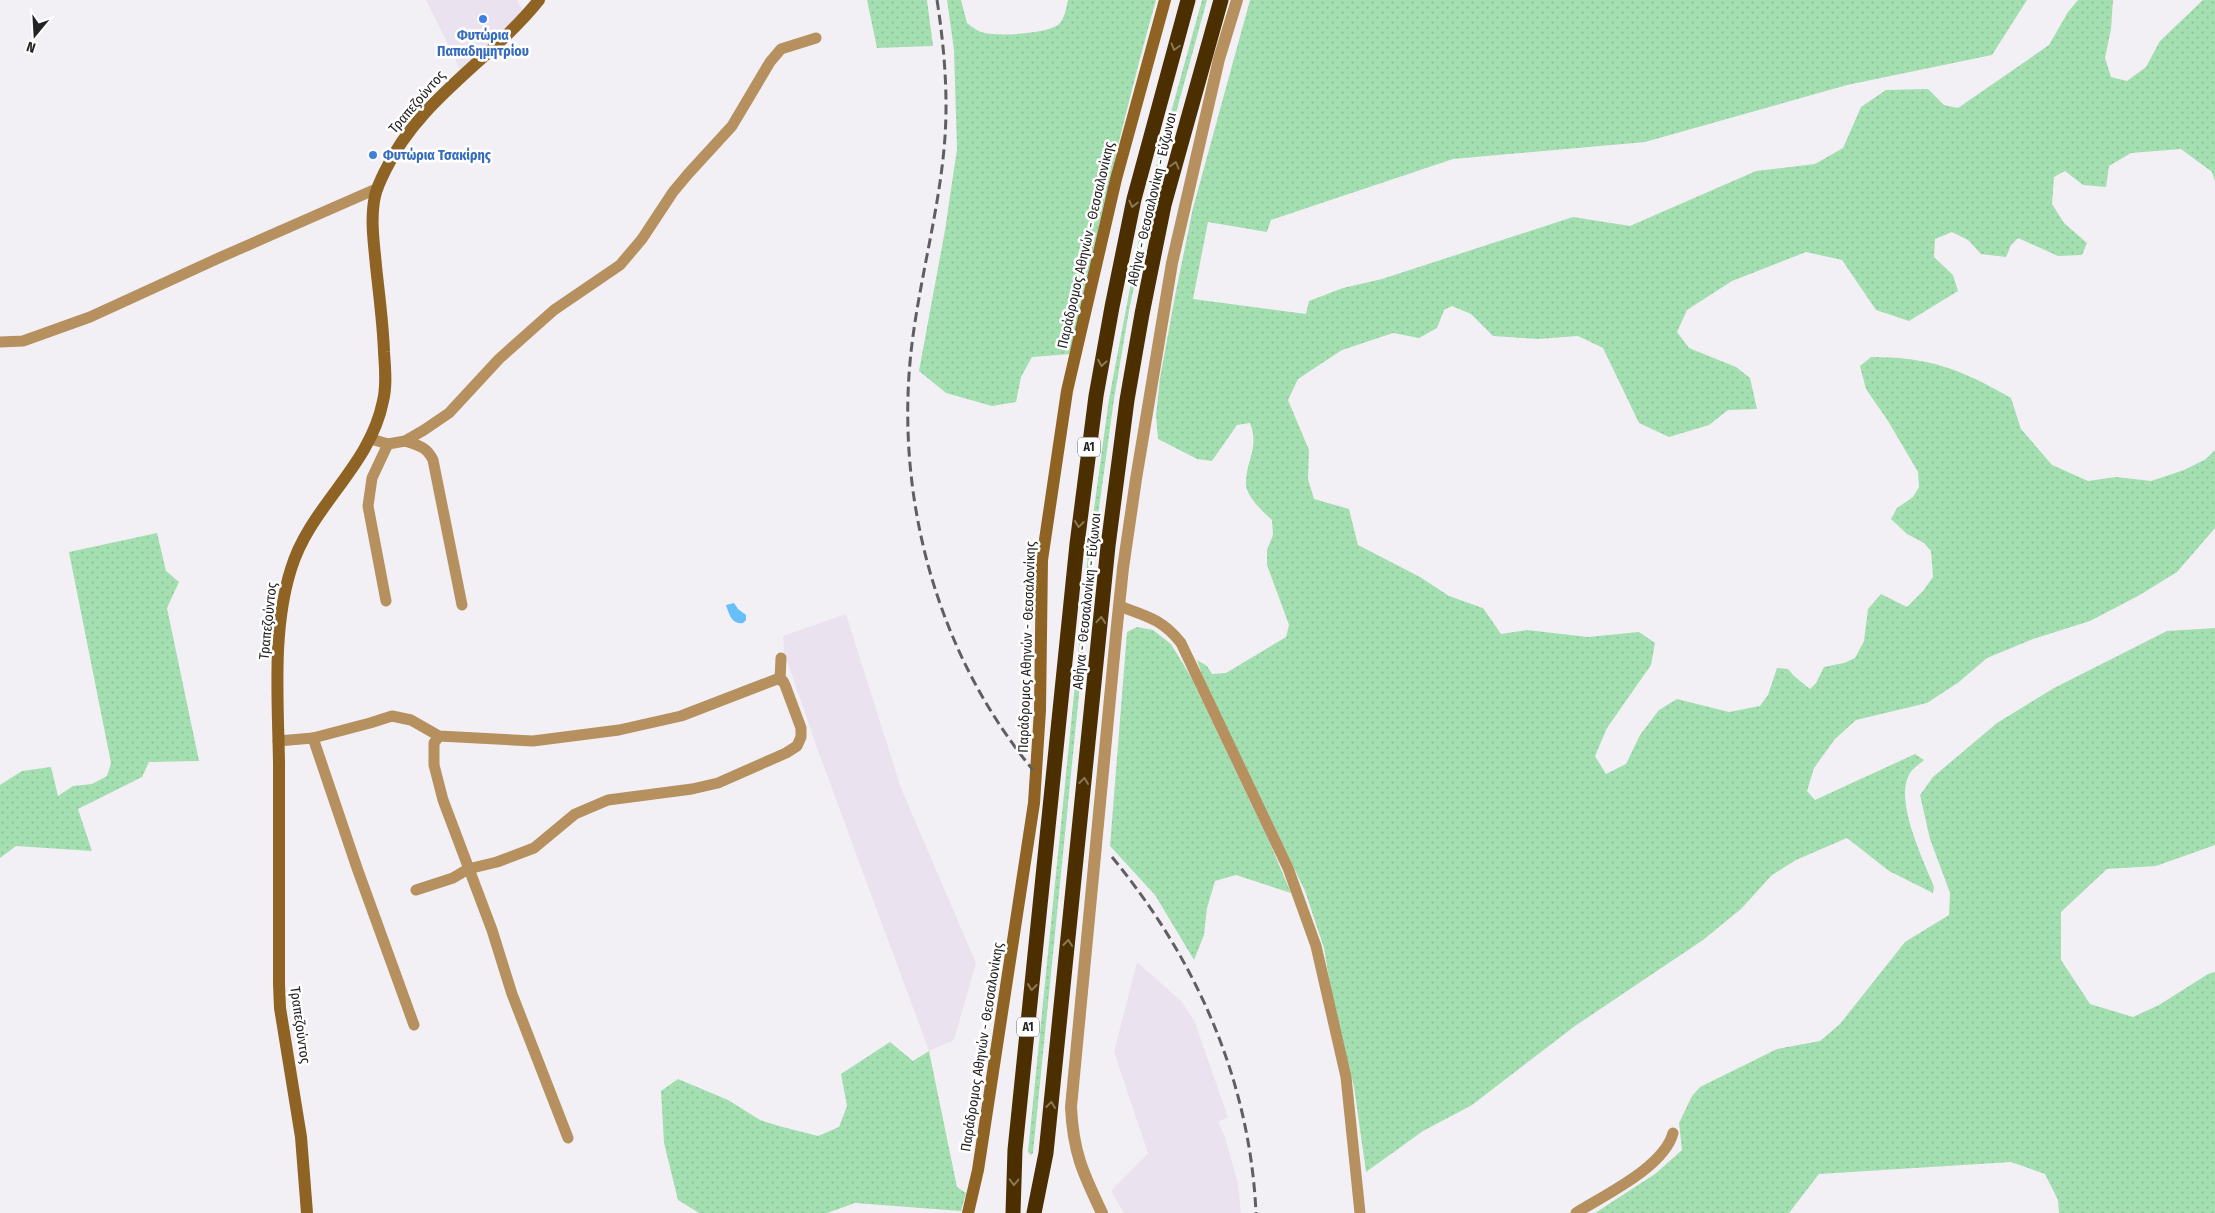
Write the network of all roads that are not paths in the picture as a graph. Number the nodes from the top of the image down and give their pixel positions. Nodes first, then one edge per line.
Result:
1 (539, 0) edge
2 (1165, 0) edge
3 (1188, 0) edge
4 (1221, 0) edge
5 (1237, 0) edge
6 (816, 38) dead end
7 (376, 189) junction
8 (0, 342) edge
9 (371, 438) junction
10 (405, 441) junction
11 (388, 444) junction
12 (386, 601) dead end
13 (462, 605) dead end
14 (1119, 606) junction
15 (781, 658) dead end
16 (780, 680) junction
17 (439, 736) junction
18 (312, 738) junction
19 (278, 742) junction
20 (468, 869) junction
21 (416, 890) dead end
22 (414, 1025) dead end
23 (1673, 1133) dead end
24 (568, 1138) dead end
25 (307, 1213) edge
26 (968, 1213) edge
27 (1013, 1213) edge
28 (1034, 1213) edge
29 (1102, 1213) edge
30 (1360, 1213) edge
31 (1576, 1213) edge

1 - 7 main road, Τραπεζούντος
2 - 26 main road, Παράδρομος Αθηνών - Θεσσαλονίκης
3 -> 27 highway, Αθήνα - Θεσσαλονίκη - Εύζωνοι / Α1
28 -> 4 highway, Αθήνα - Θεσσαλονίκη - Εύζωνοι / Α1
5 - 14 street
6 - 10 street
7 - 8 street
7 - 9 main road, Τραπεζούντος
9 - 11 street
9 - 19 main road, Τραπεζούντος
10 - 11 street
10 - 13 street
11 - 12 street
14 - 29 street
14 - 30 street
15 - 16 street
16 - 17 street
16 - 20 street
17 - 18 street
17 - 20 street
18 - 19 street
18 - 22 street
19 - 25 main road, Τραπεζούντος
20 - 21 street
20 - 24 street
23 - 31 street

